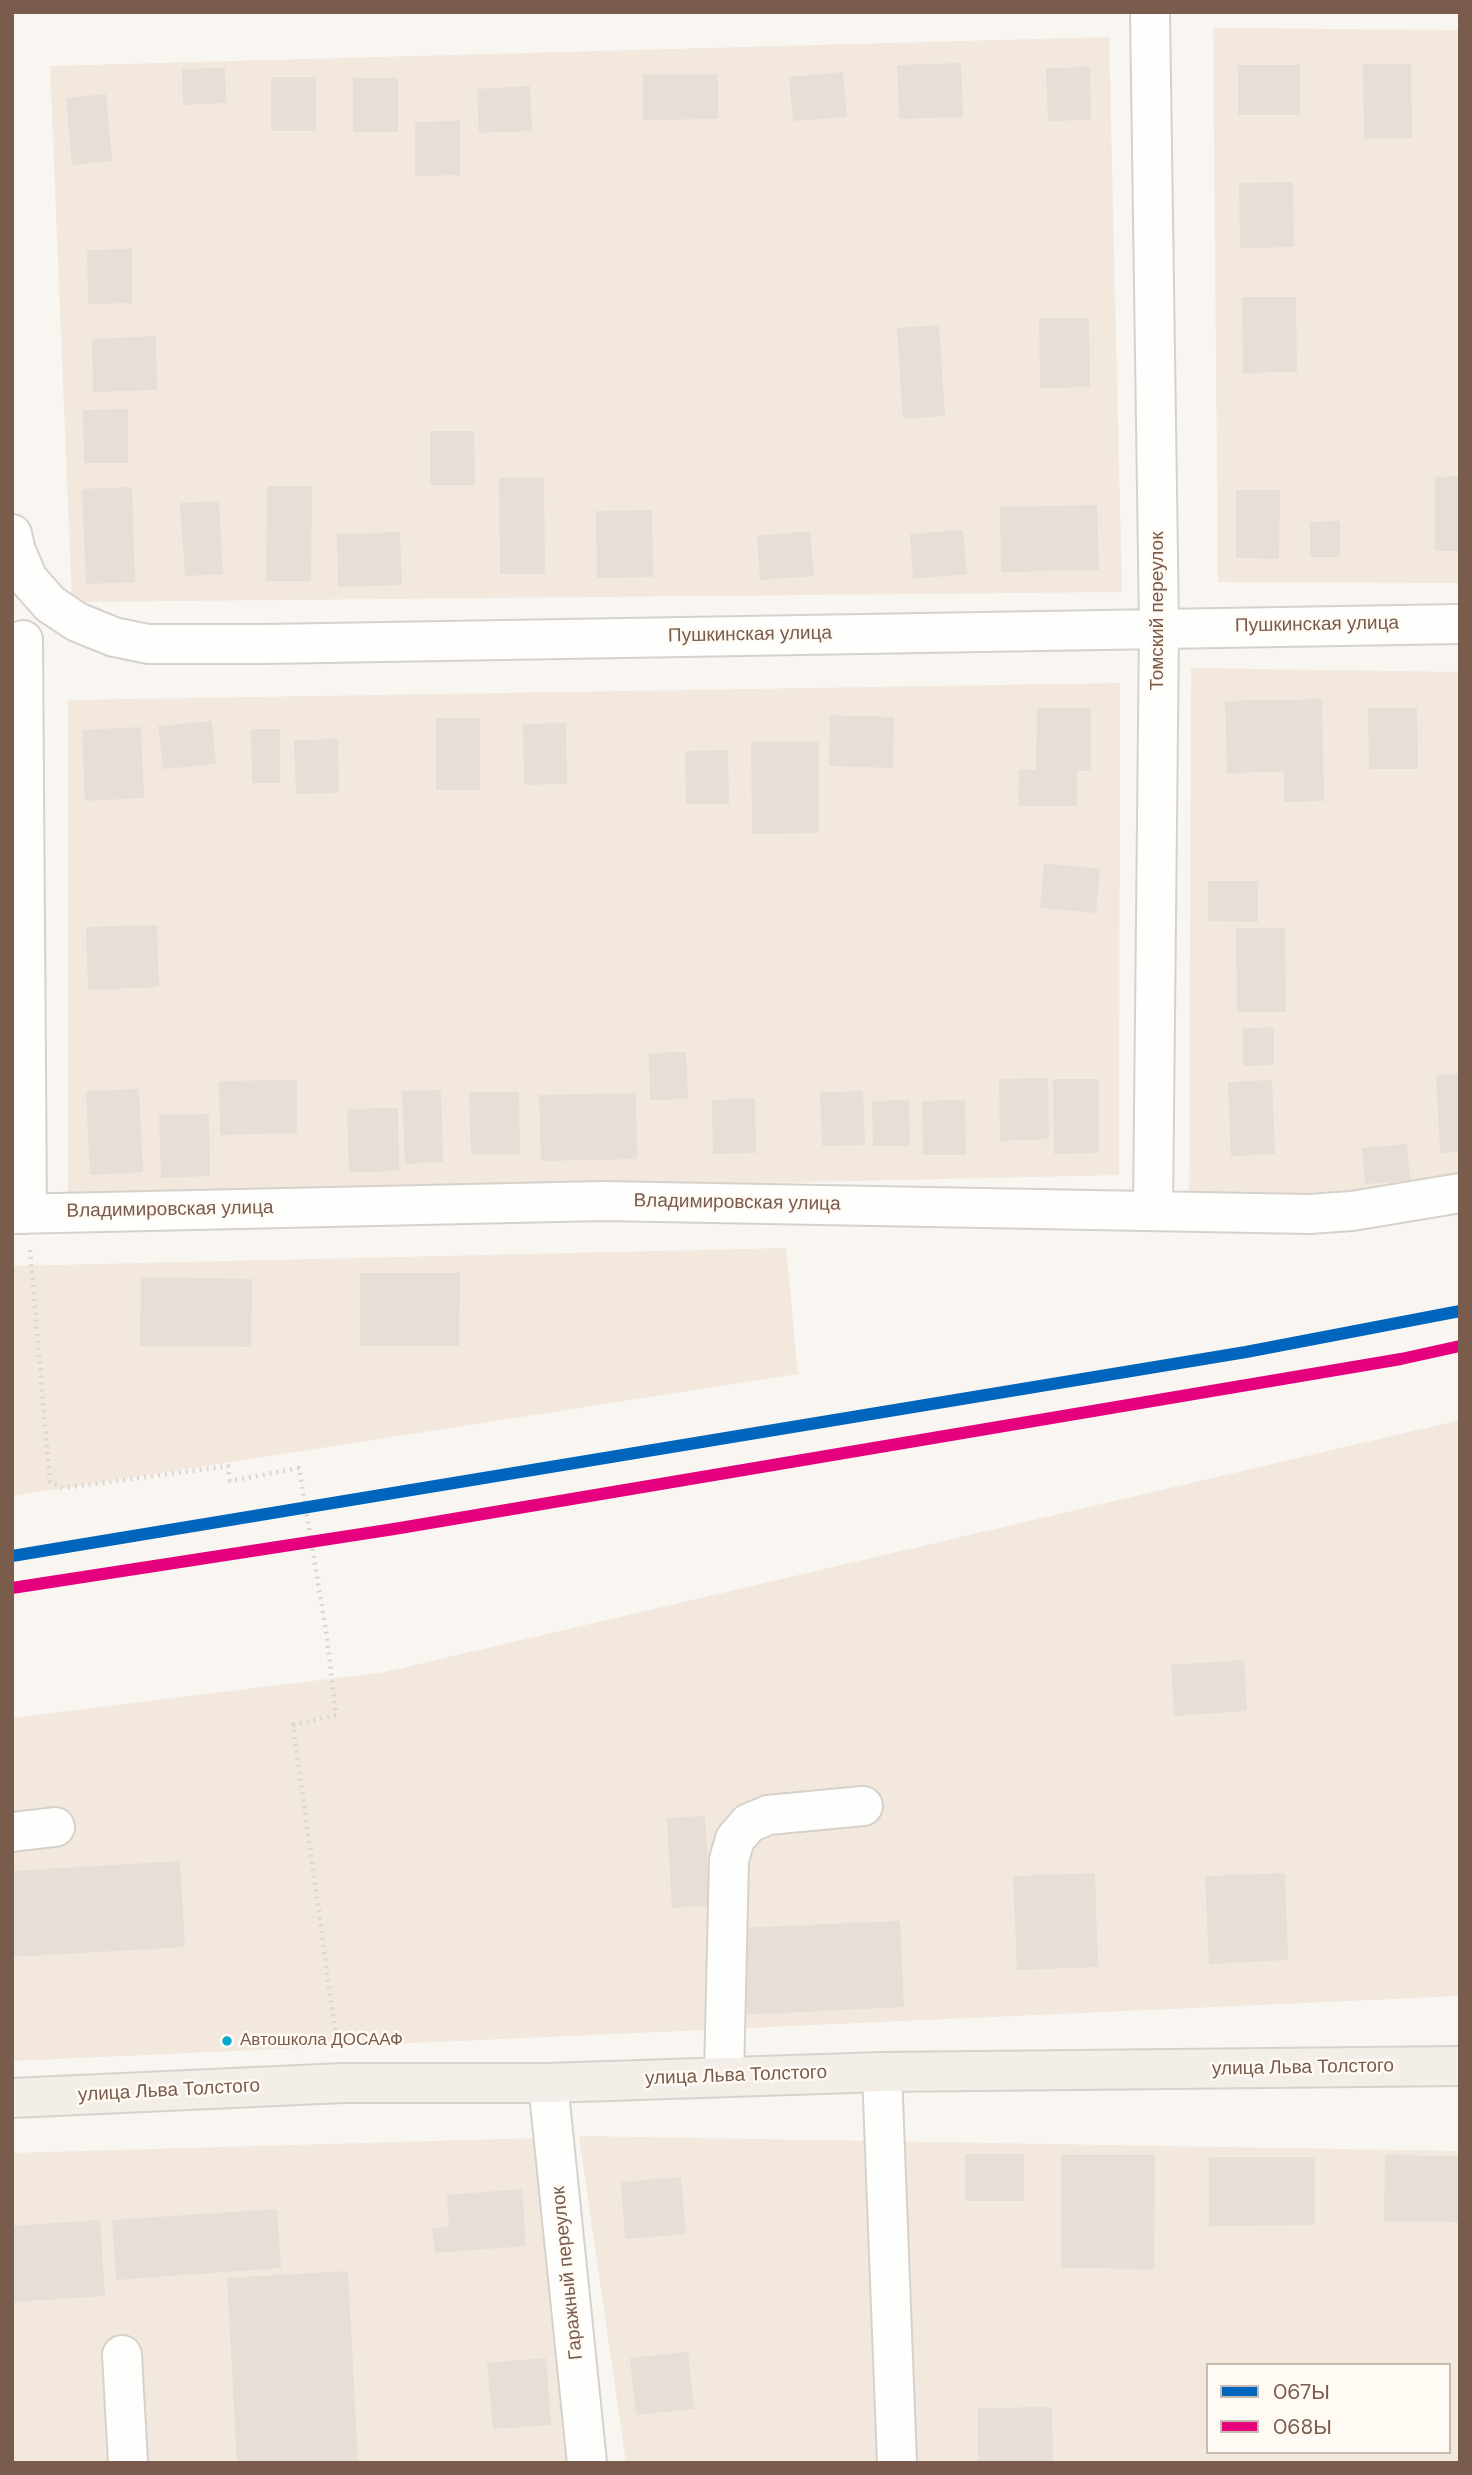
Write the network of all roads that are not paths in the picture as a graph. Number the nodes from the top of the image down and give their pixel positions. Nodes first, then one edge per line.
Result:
1 (1150, 12) edge
2 (12, 534) edge
3 (50, 604) junction
4 (1460, 624) edge
5 (1159, 627) junction
6 (18, 640) edge
7 (1460, 1193) edge
8 (1153, 1210) junction
9 (19, 1214) edge
10 (863, 1806) dead end
11 (55, 1827) dead end
12 (12, 1832) edge
13 (1460, 2066) edge
14 (882, 2072) junction
15 (724, 2076) junction
16 (548, 2083) junction
17 (12, 2098) edge
18 (122, 2355) dead end
19 (128, 2463) edge
20 (587, 2463) edge
21 (897, 2463) edge

1 - 5 street, Томский переулок
2 - 3 street, Пушкинская улица
3 - 5 street, Пушкинская улица
3 - 6 street
4 - 5 street, Пушкинская улица
5 - 8 street, Томский переулок
6 - 9 street
7 - 8 street, Владимировская улица
8 - 9 street, Владимировская улица
10 - 15 street
11 - 12 street
13 - 14 main road, улица Льва Толстого
14 - 15 main road, улица Льва Толстого
14 - 21 street
15 - 16 main road, улица Льва Толстого
16 - 17 main road, улица Льва Толстого
16 - 20 street, Гаражный переулок
18 - 19 street

